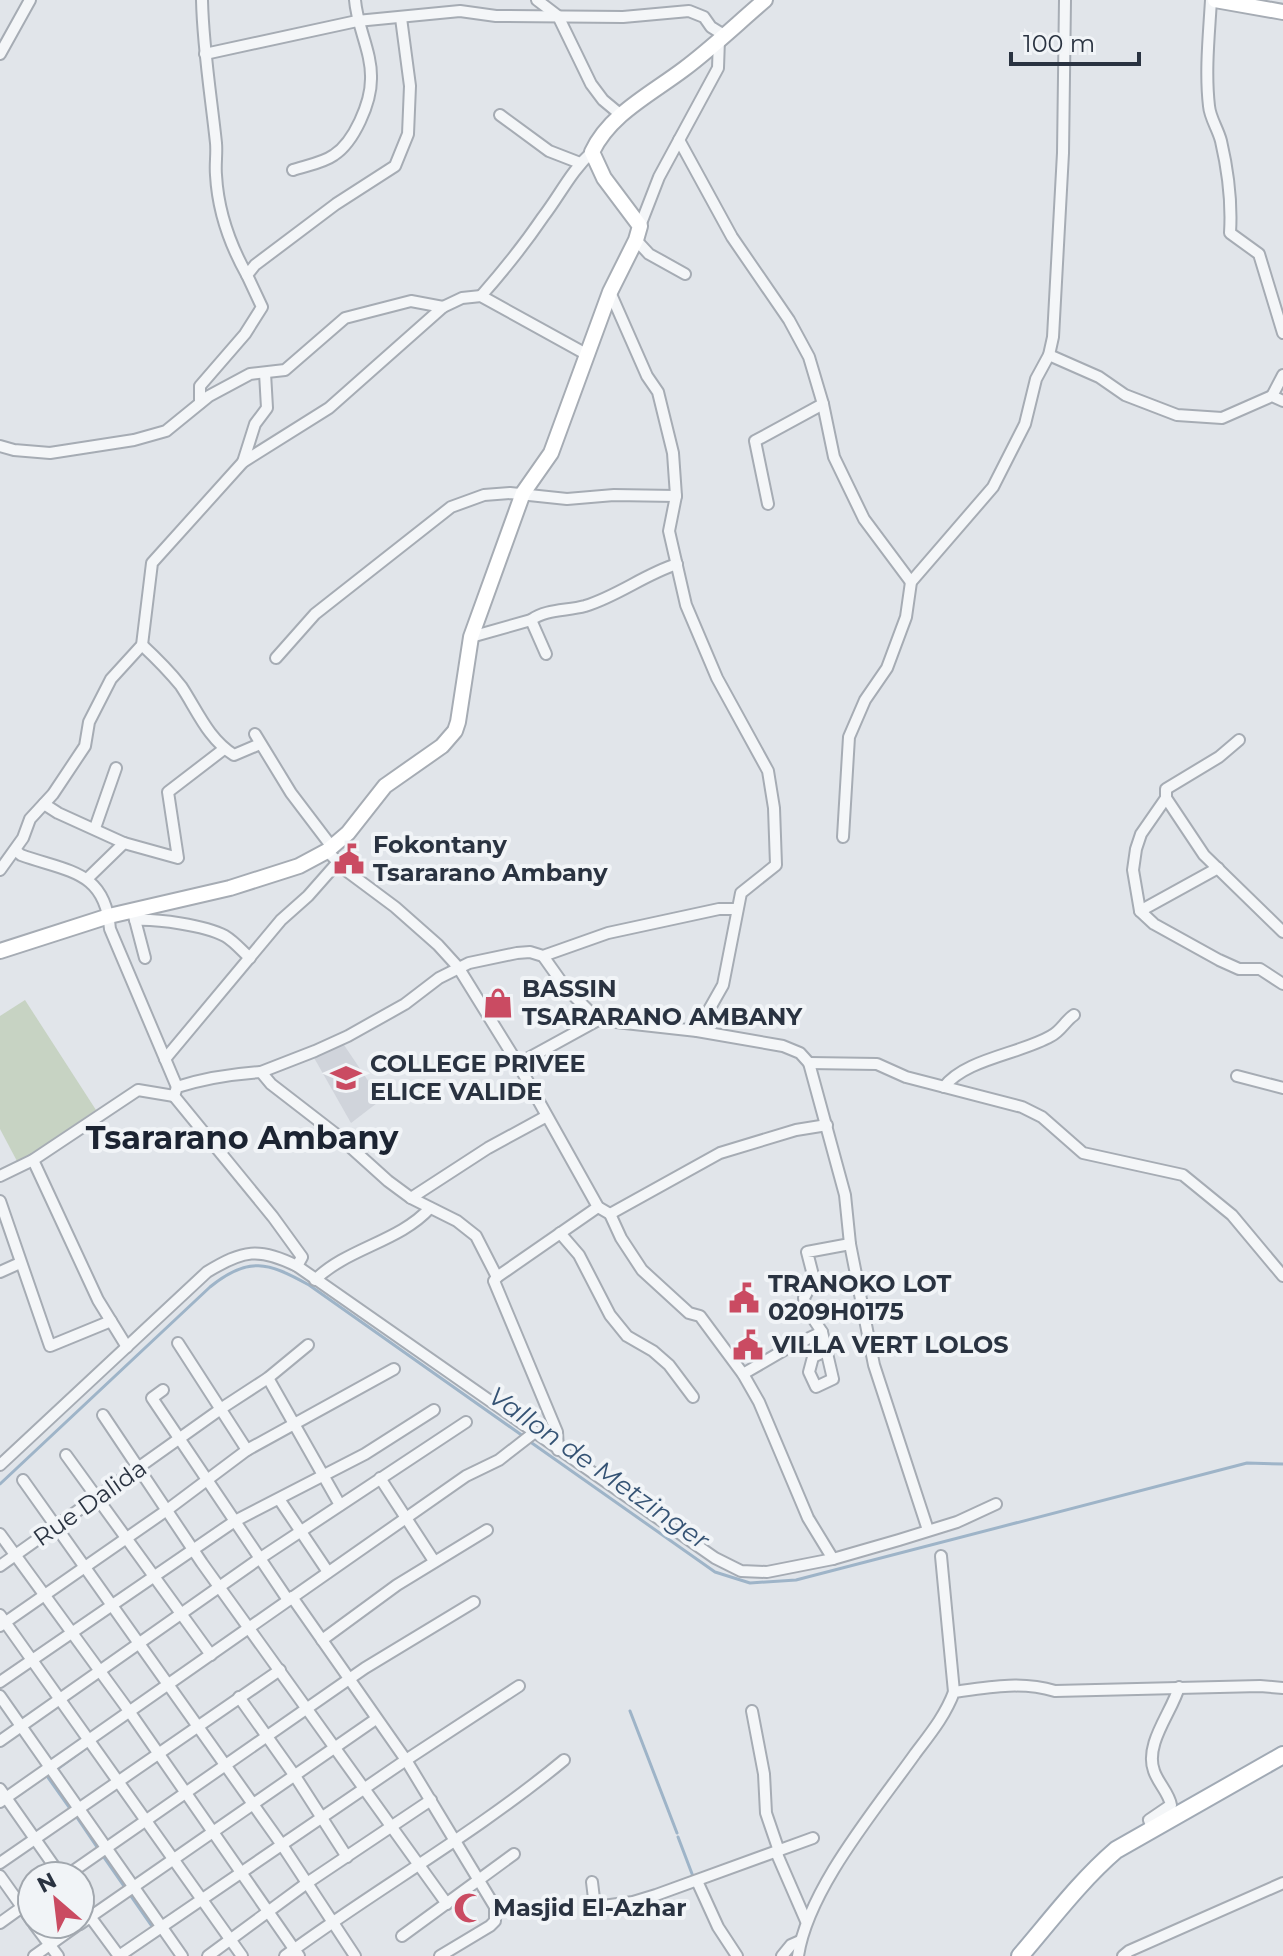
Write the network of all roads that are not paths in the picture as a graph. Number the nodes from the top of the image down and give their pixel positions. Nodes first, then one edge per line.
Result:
1 (30, 0) edge
2 (202, 0) edge
3 (355, 0) edge
4 (537, 0) edge
5 (765, 0) edge
6 (1065, 0) edge
7 (1213, 0) edge
8 (1235, 2) edge
9 (1283, 12) edge
10 (558, 16) junction
11 (401, 18) junction
12 (357, 21) junction
13 (722, 37) junction
14 (0, 54) edge
15 (205, 54) junction
16 (500, 115) dead end
17 (621, 115) junction
18 (679, 140) junction
19 (592, 152) junction
20 (580, 163) junction
21 (293, 170) dead end
22 (638, 233) junction
23 (685, 274) dead end
24 (247, 275) junction
25 (610, 292) junction
26 (481, 296) junction
27 (443, 307) junction
28 (1283, 333) edge
29 (586, 354) junction
30 (1049, 355) junction
31 (265, 373) junction
32 (1283, 375) edge
33 (1272, 396) junction
34 (1283, 401) edge
35 (200, 403) junction
36 (823, 404) junction
37 (0, 446) edge
38 (243, 462) junction
39 (523, 493) junction
40 (676, 496) junction
41 (768, 504) dead end
42 (677, 564) junction
43 (911, 582) junction
44 (531, 620) junction
45 (471, 637) junction
46 (142, 645) junction
47 (546, 654) dead end
48 (276, 658) dead end
49 (1239, 740) dead end
50 (224, 749) junction
51 (116, 768) dead end
52 (1166, 798) junction
53 (44, 804) junction
54 (95, 828) junction
55 (843, 837) dead end
56 (124, 843) junction
57 (15, 850) junction
58 (333, 854) junction
59 (1218, 868) junction
60 (0, 870) edge
61 (88, 878) junction
62 (737, 909) junction
63 (1140, 911) junction
64 (133, 915) junction
65 (109, 916) junction
66 (1283, 932) edge
67 (0, 951) edge
68 (543, 956) junction
69 (145, 958) dead end
70 (250, 958) junction
71 (458, 967) junction
72 (1283, 984) edge
73 (1074, 1015) dead end
74 (598, 1020) junction
75 (697, 1031) junction
76 (165, 1059) junction
77 (809, 1063) junction
78 (518, 1064) junction
79 (261, 1072) junction
80 (1237, 1076) dead end
81 (944, 1087) junction
82 (1283, 1088) edge
83 (176, 1092) junction
84 (545, 1117) junction
85 (827, 1125) junction
86 (33, 1160) junction
87 (0, 1176) edge
88 (411, 1198) junction
89 (0, 1201) edge
90 (598, 1207) junction
91 (430, 1208) junction
92 (610, 1214) junction
93 (560, 1233) junction
94 (850, 1244) junction
95 (20, 1263) junction
96 (297, 1266) junction
97 (0, 1272) edge
98 (1283, 1276) edge
99 (497, 1277) junction
100 (315, 1280) junction
101 (111, 1321) junction
102 (822, 1332) junction
103 (178, 1343) dead end
104 (308, 1345) dead end
105 (127, 1347) junction
106 (825, 1351) dead end
107 (394, 1369) dead end
108 (743, 1374) junction
109 (268, 1378) junction
110 (163, 1390) dead end
111 (693, 1397) dead end
112 (222, 1410) junction
113 (434, 1410) dead end
114 (103, 1415) dead end
115 (466, 1422) dead end
116 (294, 1423) junction
117 (535, 1432) junction
118 (180, 1440) junction
119 (247, 1450) junction
120 (558, 1450) junction
121 (66, 1455) dead end
122 (2, 1459) edge
123 (139, 1469) junction
124 (325, 1476) junction
125 (208, 1478) junction
126 (380, 1478) junction
127 (23, 1480) dead end
128 (97, 1498) junction
129 (279, 1499) junction
130 (996, 1504) dead end
131 (340, 1505) junction
132 (167, 1510) junction
133 (406, 1518) junction
134 (235, 1521) junction
135 (56, 1527) junction
136 (487, 1530) dead end
137 (928, 1530) junction
138 (302, 1533) junction
139 (0, 1534) edge
140 (126, 1537) junction
141 (193, 1549) junction
142 (17, 1555) junction
143 (941, 1556) dead end
144 (259, 1559) junction
145 (833, 1559) junction
146 (434, 1561) junction
147 (0, 1566) edge
148 (84, 1567) junction
149 (328, 1572) junction
150 (154, 1577) junction
151 (221, 1588) junction
152 (44, 1595) junction
153 (290, 1598) junction
154 (474, 1602) dead end
155 (112, 1607) junction
156 (181, 1616) junction
157 (2, 1621) edge
158 (250, 1628) junction
159 (72, 1632) junction
160 (322, 1640) junction
161 (140, 1645) junction
162 (211, 1655) junction
163 (33, 1660) junction
164 (280, 1670) junction
165 (100, 1672) junction
166 (351, 1679) junction
167 (0, 1682) edge
168 (168, 1684) junction
169 (519, 1686) dead end
170 (1179, 1687) junction
171 (1283, 1688) edge
172 (954, 1692) junction
173 (0, 1696) edge
174 (239, 1697) junction
175 (60, 1699) junction
176 (307, 1709) junction
177 (129, 1711) junction
178 (752, 1711) dead end
179 (376, 1719) junction
180 (21, 1726) junction
181 (197, 1727) junction
182 (268, 1737) junction
183 (88, 1740) junction
184 (0, 1741) edge
185 (335, 1747) junction
186 (158, 1753) junction
187 (1283, 1755) edge
188 (406, 1760) junction
189 (564, 1760) dead end
190 (226, 1766) junction
191 (48, 1768) junction
192 (295, 1776) junction
193 (118, 1781) junction
194 (364, 1790) junction
195 (186, 1792) junction
196 (2, 1796) edge
197 (431, 1800) junction
198 (253, 1804) junction
199 (77, 1808) junction
200 (322, 1818) junction
201 (146, 1820) junction
202 (391, 1827) junction
203 (1152, 1828) junction
204 (214, 1832) junction
205 (35, 1838) junction
206 (813, 1838) dead end
207 (454, 1840) junction
208 (282, 1845) junction
209 (105, 1849) junction
210 (778, 1851) junction
211 (514, 1854) dead end
212 (347, 1857) junction
213 (174, 1858) junction
214 (52, 1860) edge
215 (88, 1860) edge
216 (0, 1863) edge
217 (418, 1866) junction
218 (242, 1871) junction
219 (0, 1876) edge
220 (479, 1880) junction
221 (697, 1881) junction
222 (592, 1882) dead end
223 (307, 1883) junction
224 (1283, 1883) edge
225 (134, 1888) junction
226 (16, 1899) edge
227 (202, 1899) junction
228 (447, 1904) junction
229 (96, 1912) edge
230 (270, 1912) junction
231 (806, 1921) junction
232 (331, 1922) junction
233 (96, 1924) edge
234 (163, 1927) junction
235 (402, 1936) dead end
236 (46, 1940) edge
237 (58, 1940) edge
238 (230, 1940) junction
239 (800, 1941) junction
240 (50, 1946) junction
241 (293, 1954) edge
242 (34, 1956) edge
243 (58, 1956) edge
244 (119, 1956) edge
245 (182, 1956) edge
246 (208, 1956) edge
247 (242, 1956) edge
248 (355, 1956) edge
249 (440, 1956) edge
250 (737, 1956) edge
251 (782, 1956) edge
252 (798, 1956) edge
253 (1020, 1956) edge
254 (1123, 1956) edge

1 - 14 street
2 - 15 street
3 - 12 street
4 - 10 street
5 - 13 street
6 - 30 street
7 - 8 street
7 - 28 street
8 - 9 street
10 - 11 street
10 - 13 street
10 - 17 street
11 - 12 street
11 - 24 street
12 - 15 street
12 - 21 street
13 - 17 street
13 - 18 street
15 - 24 street
16 - 20 street
17 - 19 street
18 - 22 street
18 - 36 street
19 - 20 street
19 - 22 street
20 - 26 street
22 - 23 street
22 - 25 street
24 - 35 street
25 - 29 street
25 - 40 street
26 - 27 street
26 - 29 street
27 - 31 street
27 - 38 street
29 - 39 street
30 - 33 street
30 - 43 street
31 - 35 street
31 - 38 street
32 - 33 street
33 - 34 street
35 - 37 street
36 - 41 street
36 - 43 street
38 - 46 street
39 - 40 street
39 - 45 street
39 - 48 street
40 - 42 street
42 - 44 street
42 - 62 street
43 - 55 street
44 - 45 street
44 - 47 street
45 - 58 street
46 - 50 street
46 - 53 street
49 - 52 street
50 - 56 street
50 - 58 street
51 - 54 street
52 - 59 street
52 - 63 street
53 - 54 street
53 - 57 street
54 - 56 street
56 - 61 street
57 - 60 street
57 - 61 street
58 - 64 street
58 - 70 street
58 - 71 street
59 - 63 street
59 - 66 street
61 - 65 street
62 - 68 street
62 - 75 street
63 - 72 street
64 - 65 street
64 - 69 street
64 - 70 street
65 - 67 street
65 - 76 street
68 - 71 street
68 - 74 street
70 - 76 street
71 - 78 street
71 - 79 street
73 - 81 street
74 - 75 street
74 - 78 street
75 - 77 street
76 - 83 street
77 - 81 street
77 - 85 street
78 - 84 street
79 - 83 street
79 - 88 street
80 - 82 street
81 - 98 street
83 - 86 street
83 - 96 street
84 - 88 street
84 - 90 street
85 - 92 street
85 - 94 street
86 - 87 street
86 - 101 street
88 - 91 street
89 - 95 street
90 - 92 street
90 - 93 street
91 - 99 street
91 - 100 street
92 - 108 street
93 - 99 street
93 - 111 street
94 - 102 street
94 - 137 street
95 - 97 street
95 - 101 street
96 - 100 street
96 - 105 street
99 - 120 street
100 - 117 street
101 - 105 street
102 - 106 street
102 - 108 street
103 - 112 street
104 - 109 street, Rue Dalida
105 - 122 street
107 - 116 street
108 - 145 street
109 - 112 street, Rue Dalida
109 - 116 street
110 - 118 street
112 - 118 street, Rue Dalida
112 - 119 street
113 - 124 street
114 - 123 street
115 - 126 street
116 - 119 street
116 - 124 street
117 - 120 street
117 - 133 street
118 - 123 street, Rue Dalida
118 - 125 street
119 - 125 street
120 - 145 street
121 - 128 street
123 - 128 street, Rue Dalida
123 - 132 street
124 - 129 street
124 - 131 street
125 - 132 street
125 - 134 street
126 - 131 street
126 - 133 street
127 - 135 street
128 - 135 street, Rue Dalida
128 - 140 street
129 - 134 street
129 - 138 street
130 - 137 street
131 - 138 street
132 - 140 street
132 - 141 street
133 - 146 street
133 - 149 street
134 - 141 street
134 - 144 street
135 - 142 street, Rue Dalida
135 - 148 street
136 - 146 street
137 - 145 street
138 - 144 street
138 - 149 street
139 - 142 street
140 - 148 street
140 - 150 street
141 - 150 street
141 - 151 street
142 - 147 street, Rue Dalida
142 - 152 street
143 - 172 street
144 - 151 street
144 - 153 street
146 - 160 street
148 - 152 street
148 - 155 street
149 - 153 street
150 - 155 street
150 - 156 street
151 - 156 street
151 - 158 street
152 - 157 street
152 - 159 street
153 - 158 street
153 - 160 street
154 - 166 street
155 - 159 street
155 - 161 street
156 - 161 street
156 - 162 street
157 - 163 street
158 - 162 street
158 - 164 street
159 - 163 street
159 - 165 street
160 - 166 street
161 - 165 street
161 - 168 street
162 - 168 street
163 - 167 street
163 - 175 street
164 - 174 street
164 - 176 street
165 - 175 street
165 - 177 street
166 - 176 street
166 - 179 street
168 - 177 street
168 - 181 street
169 - 188 street
170 - 171 street
170 - 172 street
170 - 203 street
172 - 231 street
173 - 180 street
174 - 181 street
174 - 182 street
175 - 180 street
175 - 183 street
176 - 182 street
176 - 185 street
177 - 183 street
177 - 186 street
178 - 210 street
179 - 185 street
179 - 188 street
180 - 184 street
180 - 191 street
181 - 186 street
181 - 190 street
182 - 190 street
182 - 192 street
183 - 191 street
183 - 193 street
185 - 192 street
185 - 194 street
186 - 193 street
186 - 195 street
187 - 203 main road
188 - 194 street
188 - 197 street
189 - 207 street
190 - 195 street
190 - 198 street
191 - 196 street
191 - 199 street
192 - 198 street
192 - 200 street
193 - 199 street
193 - 201 street
194 - 200 street
194 - 202 street
195 - 201 street
195 - 204 street
196 - 205 street
197 - 202 street
197 - 207 street
198 - 204 street
198 - 208 street
199 - 205 street
199 - 209 street
200 - 208 street
200 - 212 street
201 - 209 street
201 - 213 street
202 - 212 street
202 - 217 street
203 - 253 main road
204 - 213 street
204 - 218 street
205 - 214 street
205 - 216 street
206 - 210 street
207 - 217 street
207 - 220 street
208 - 218 street
208 - 223 street
209 - 215 street
209 - 225 street
210 - 221 street
210 - 231 street
211 - 220 street
212 - 223 street
213 - 225 street
213 - 227 street
217 - 228 street
217 - 232 street
218 - 227 street
218 - 230 street
219 - 226 street
220 - 228 street
220 - 249 street
221 - 222 street
221 - 250 street
223 - 230 street
223 - 232 street
224 - 254 street
225 - 229 street
225 - 234 street
227 - 234 street
227 - 238 street
228 - 235 street
230 - 238 street
230 - 241 street
231 - 239 street
232 - 241 street
232 - 248 street
233 - 244 street
234 - 244 street
234 - 245 street
236 - 240 street
237 - 240 street
238 - 246 street
238 - 247 street
239 - 251 street
239 - 252 street
240 - 242 street
240 - 243 street

